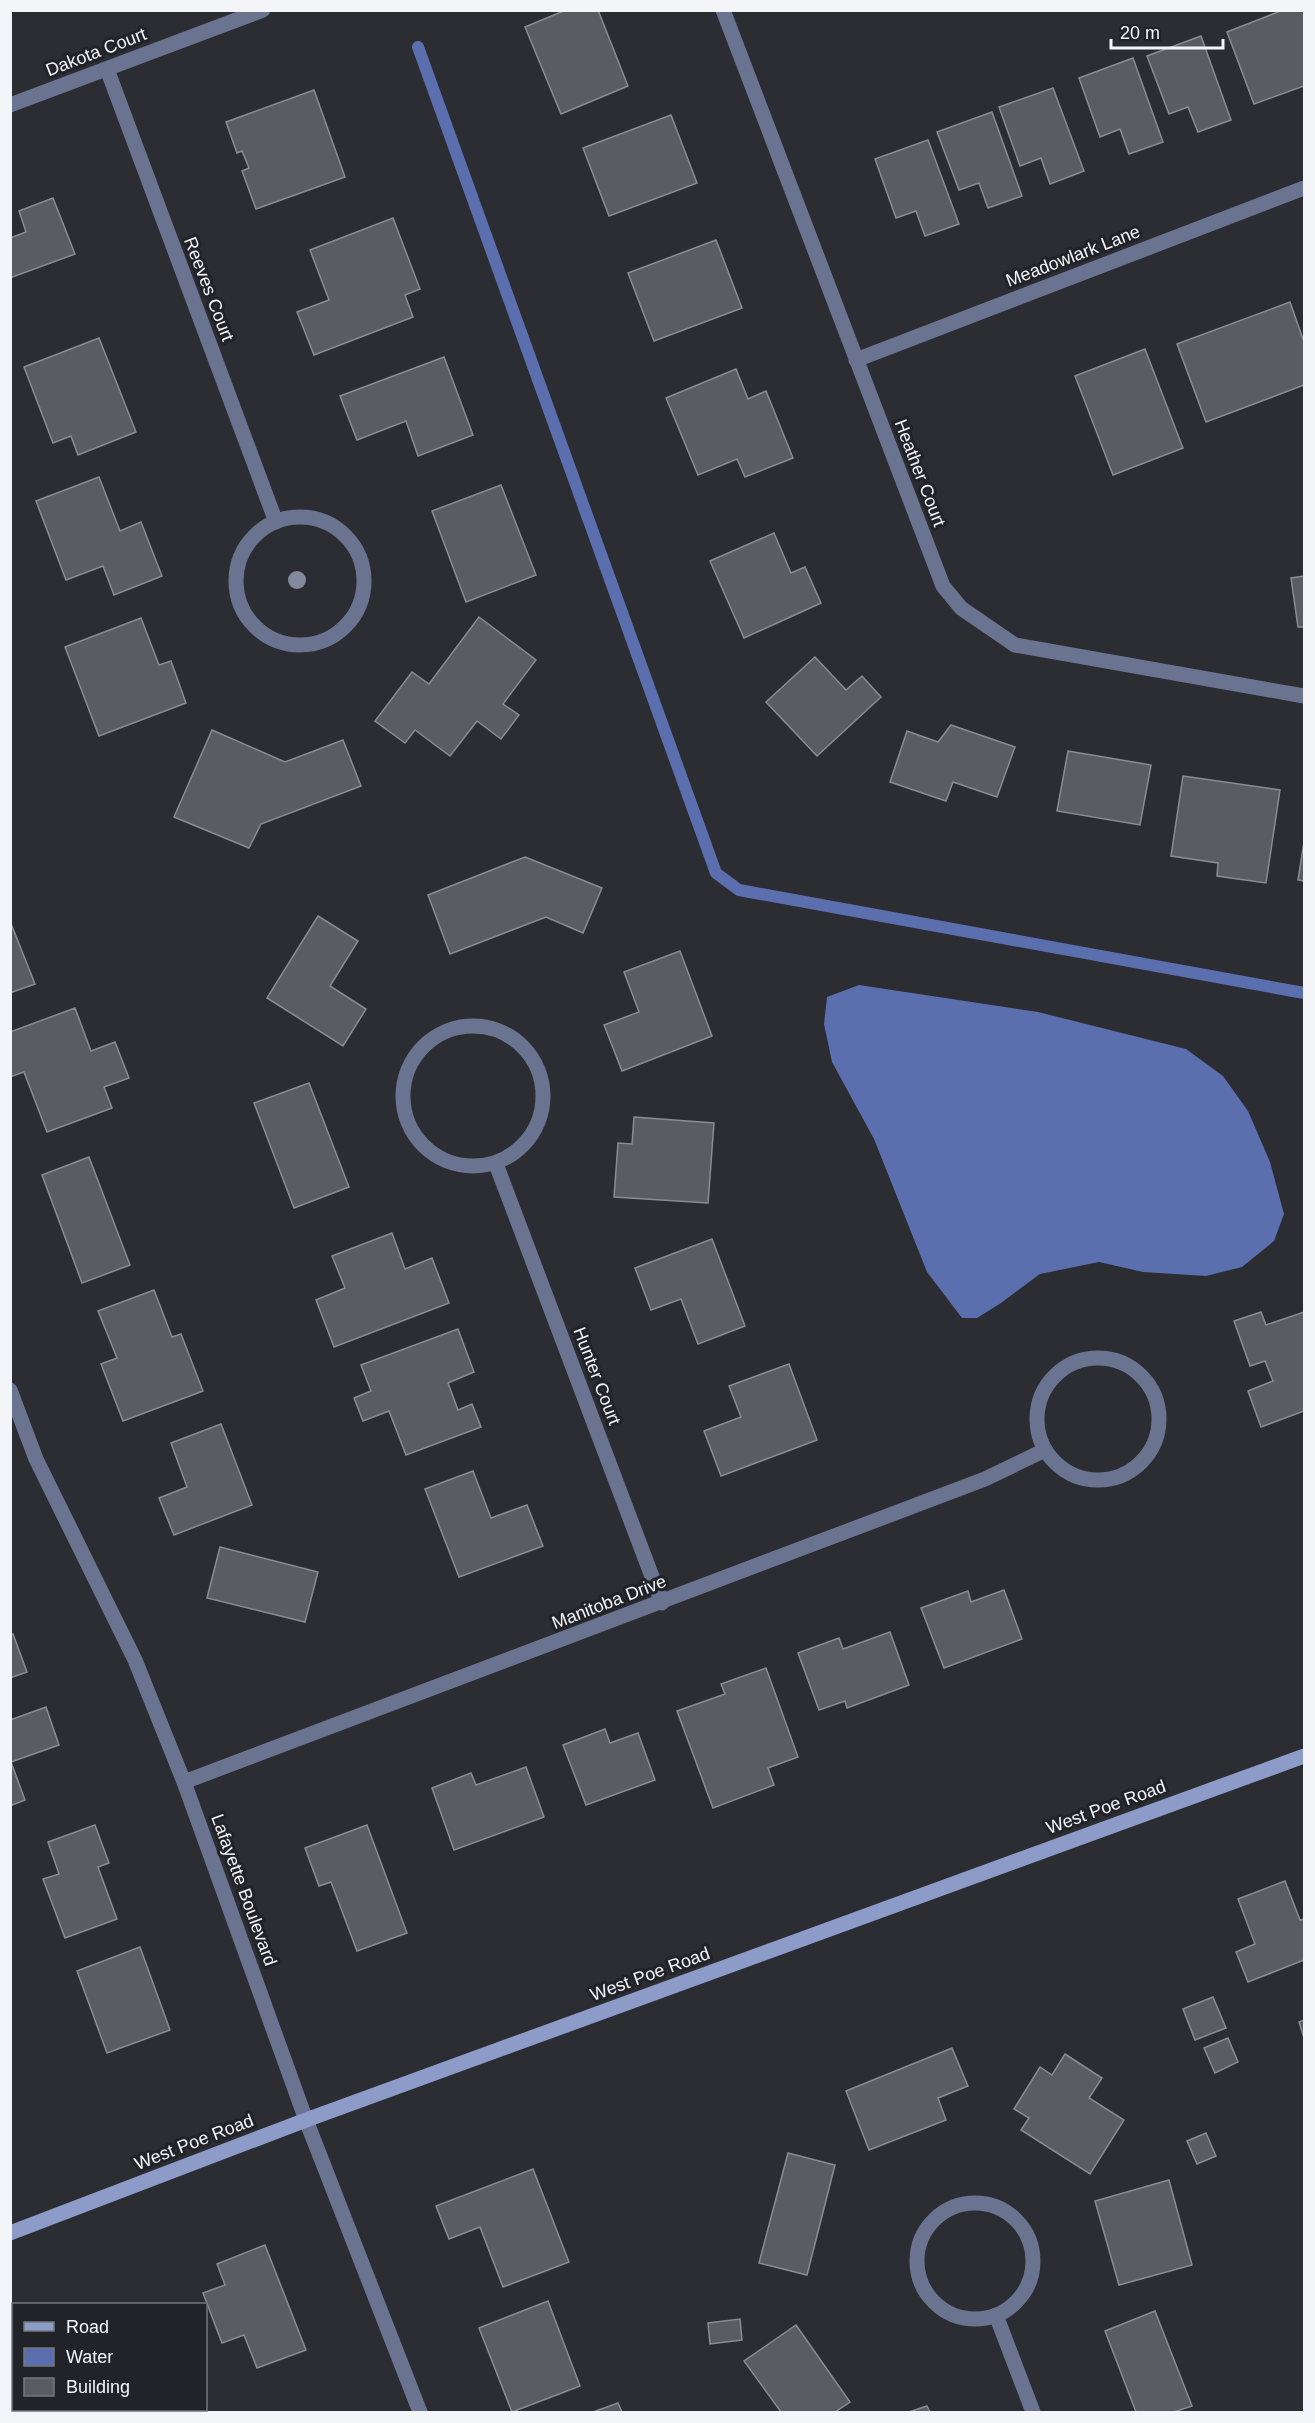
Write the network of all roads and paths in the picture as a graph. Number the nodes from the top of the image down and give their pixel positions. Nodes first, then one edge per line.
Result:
1 (263, 10) edge
2 (723, 10) edge
3 (106, 69) junction
4 (10, 105) edge
5 (1305, 188) edge
6 (856, 360) junction
7 (276, 522) junction
8 (1305, 696) edge
9 (496, 1164) junction
10 (10, 1390) edge
11 (1045, 1450) junction
12 (662, 1603) junction
13 (1305, 1756) edge
14 (184, 1782) junction
15 (306, 2120) junction
16 (10, 2233) edge
17 (996, 2316) junction
18 (420, 2412) edge
19 (1033, 2412) edge

1 - 3 street, Dakota Court
2 - 6 street, Heather Court
3 - 4 street, Dakota Court
3 - 7 street, Reeves Court
5 - 6 street, Meadowlark Lane
6 - 8 street, Heather Court
7 - 7 street
9 - 9 street
9 - 12 street, Hunter Court
10 - 14 street, Lafayette Boulevard
11 - 11 street
11 - 12 street, Manitoba Drive
12 - 14 street, Manitoba Drive
13 - 15 street, West Poe Road
14 - 15 street, Lafayette Boulevard
15 - 16 street, West Poe Road
15 - 18 street, Lafayette Boulevard
17 - 17 street
17 - 19 street

